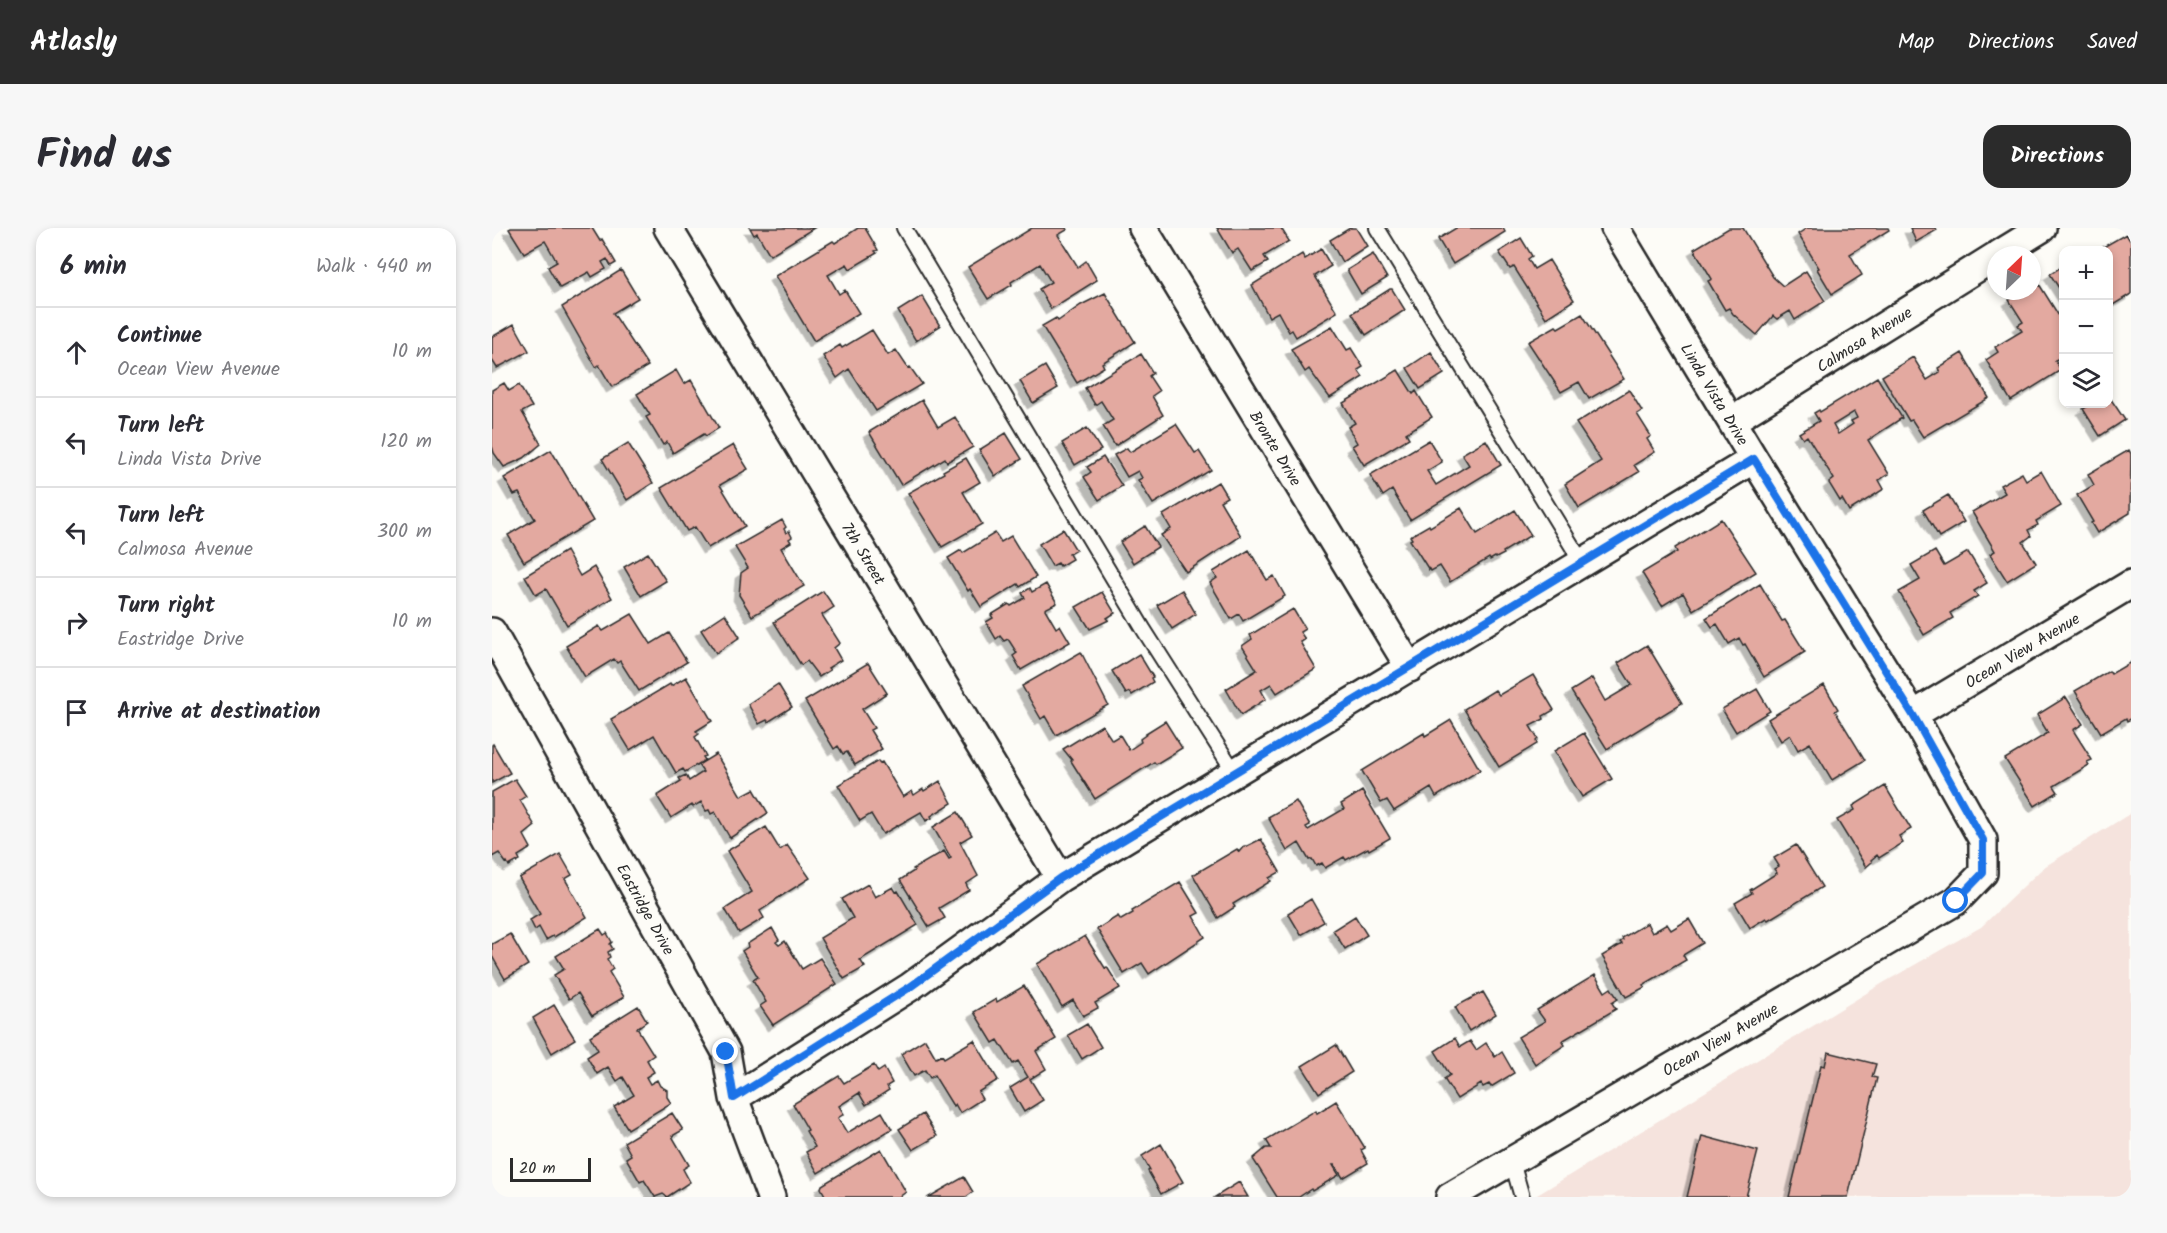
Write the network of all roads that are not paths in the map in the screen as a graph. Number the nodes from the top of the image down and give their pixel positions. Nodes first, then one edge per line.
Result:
1 (668, 228) edge
2 (904, 228) edge
3 (1143, 228) edge
4 (1377, 228) edge
5 (1615, 228) edge
6 (2042, 228) edge
7 (2013, 246) edge
8 (1987, 262) edge
9 (1732, 421) junction
10 (1754, 459) junction
11 (1583, 564) junction
12 (2131, 584) edge
13 (492, 632) edge
14 (1410, 668) junction
15 (1913, 715) junction
16 (1235, 773) junction
17 (1983, 873) joint
18 (1060, 878) junction
19 (734, 1098) junction
20 (1512, 1162) junction
21 (771, 1197) edge
22 (1450, 1197) edge
23 (1522, 1197) edge

1 - 18 street, 7th Street
2 - 16 lane
3 - 14 street, Bronte Drive
4 - 11 lane
5 - 9 street, Linda Vista Drive
6 - 7 street, Calmosa Avenue
8 - 9 street, Calmosa Avenue
9 - 10 street, Linda Vista Drive
10 - 11 street
10 - 15 street, Linda Vista Drive
11 - 14 street
12 - 15 street, Ocean View Avenue
13 - 19 street, Eastridge Drive
14 - 16 street
15 - 17 street, Linda Vista Drive
16 - 18 street
17 - 20 street, Ocean View Avenue
18 - 19 street
19 - 21 street, Eastridge Drive
20 - 22 street, Ocean View Avenue
20 - 23 lane

